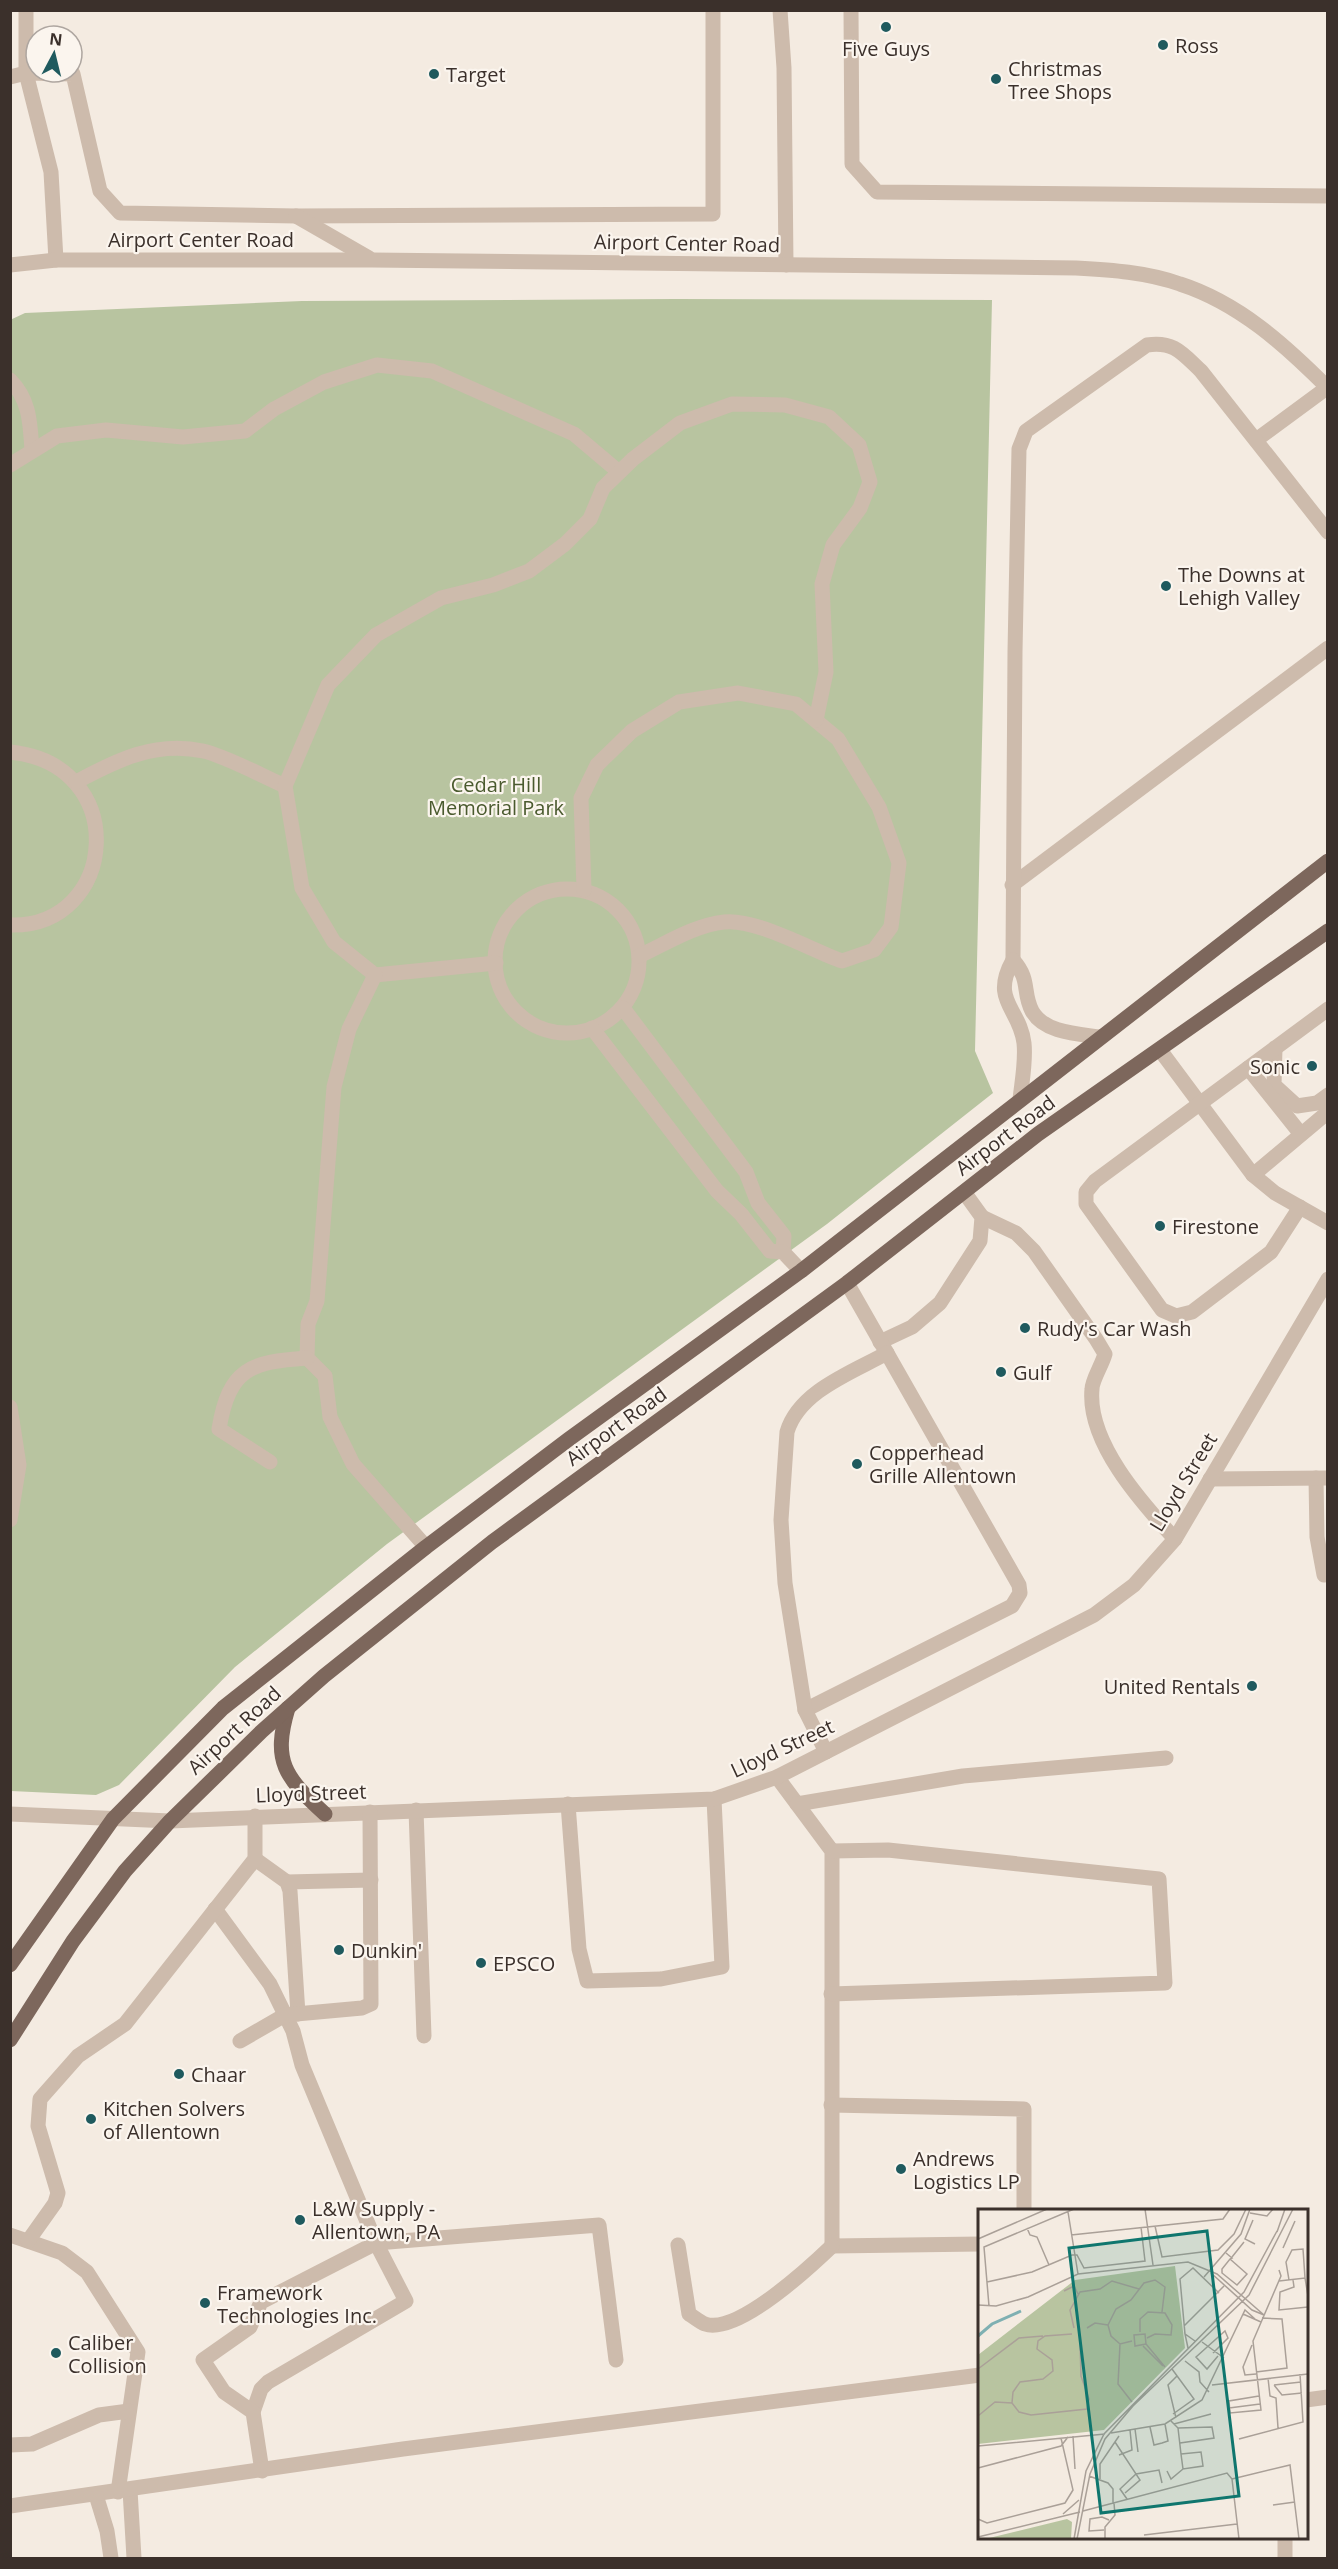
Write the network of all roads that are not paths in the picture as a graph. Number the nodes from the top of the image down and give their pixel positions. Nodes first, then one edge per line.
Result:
1 (713, 10) edge
2 (780, 10) edge
3 (851, 10) edge
4 (29, 84) edge
5 (75, 84) edge
6 (1328, 196) edge
7 (296, 216) junction
8 (56, 260) junction
9 (372, 260) junction
10 (10, 265) edge
11 (786, 265) junction
12 (10, 380) edge
13 (1327, 388) edge
14 (1256, 440) junction
15 (32, 450) junction
16 (10, 465) edge
17 (619, 472) junction
18 (1328, 532) edge
19 (1328, 648) edge
20 (816, 720) junction
21 (10, 752) edge
22 (76, 783) junction
23 (285, 786) junction
24 (1328, 861) edge
25 (1012, 885) junction
26 (584, 890) junction
27 (10, 925) edge
28 (1328, 931) edge
29 (639, 956) junction
30 (1013, 960) junction
31 (496, 963) junction
32 (375, 975) junction
33 (623, 1008) junction
34 (1328, 1009) edge
35 (592, 1028) junction
36 (1100, 1037) junction
37 (1275, 1048) junction
38 (1160, 1050) junction
39 (1248, 1068) junction
40 (1328, 1095) edge
41 (1020, 1099) junction
42 (1200, 1104) junction
43 (1328, 1112) edge
44 (1300, 1133) junction
45 (1253, 1175) junction
46 (964, 1192) junction
47 (758, 1203) junction
48 (1300, 1207) junction
49 (741, 1214) junction
50 (981, 1217) junction
51 (1328, 1223) edge
52 (783, 1252) junction
53 (801, 1272) junction
54 (1328, 1279) edge
55 (847, 1283) junction
56 (884, 1347) junction
57 (308, 1358) junction
58 (10, 1407) edge
59 (270, 1462) dead end
60 (1322, 1478) edge
61 (1210, 1479) junction
62 (1322, 1517) edge
63 (10, 1520) edge
64 (1175, 1539) junction
65 (426, 1547) junction
66 (1324, 1575) dead end
67 (288, 1708) junction
68 (805, 1710) junction
69 (826, 1752) junction
70 (1166, 1758) dead end
71 (777, 1777) junction
72 (714, 1799) junction
73 (568, 1804) junction
74 (797, 1804) junction
75 (416, 1810) junction
76 (370, 1812) junction
77 (10, 1814) edge
78 (325, 1814) junction
79 (255, 1816) junction
80 (113, 1819) junction
81 (170, 1821) junction
82 (832, 1851) junction
83 (255, 1859) junction
84 (371, 1880) junction
85 (287, 1882) junction
86 (215, 1909) junction
87 (10, 1965) edge
88 (831, 1994) junction
89 (292, 2014) junction
90 (424, 2036) dead end
91 (10, 2040) edge
92 (240, 2041) dead end
93 (831, 2105) junction
94 (1024, 2209) edge
95 (10, 2235) edge
96 (28, 2241) junction
97 (376, 2243) junction
98 (978, 2244) edge
99 (678, 2245) dead end
100 (832, 2246) junction
101 (616, 2361) dead end
102 (978, 2375) edge
103 (1328, 2397) edge
104 (1308, 2400) edge
105 (129, 2411) junction
106 (253, 2412) junction
107 (10, 2445) edge
108 (262, 2471) junction
109 (124, 2491) junction
110 (96, 2495) junction
111 (10, 2506) edge
112 (1285, 2539) edge
113 (111, 2559) edge
114 (134, 2559) edge
115 (1285, 2559) edge

1 - 7 street
2 - 11 street
3 - 6 street
4 - 8 street
5 - 7 street
7 - 9 street
8 - 9 street, Airport Center Road
8 - 10 street, Airport Center Road
9 - 11 street, Airport Center Road
11 - 13 street, Airport Center Road
12 - 15 street
13 - 14 street
14 - 18 street
14 - 25 street
15 - 16 street
15 - 17 street
17 - 20 street
17 - 23 street
19 - 25 street
20 - 26 street
20 - 29 street
21 - 22 street
22 - 23 street
22 - 27 street
23 - 32 street
24 - 36 main road, Airport Road
25 - 30 street
26 - 29 street
26 - 31 street
28 - 38 main road, Airport Road
29 - 33 street
30 - 36 street
30 - 41 street
31 - 32 street
31 - 35 street
32 - 57 street
33 - 35 street
33 - 47 street
34 - 37 street
35 - 49 street
36 - 41 main road, Airport Road
37 - 39 street
37 - 40 street
38 - 42 street
38 - 46 main road, Airport Road
39 - 42 street
39 - 44 street
41 - 53 main road, Airport Road
42 - 45 street
42 - 48 street
43 - 44 street
44 - 45 street
45 - 48 street
46 - 50 street
46 - 55 main road, Airport Road
47 - 49 street
47 - 52 street
48 - 51 street
49 - 52 street
50 - 56 street
50 - 64 street
52 - 53 street
53 - 65 main road, Airport Road
54 - 61 street, Lloyd Street
55 - 56 street
55 - 67 main road, Airport Road
56 - 68 street
56 - 68 street
57 - 59 street
57 - 65 street
58 - 63 street
60 - 61 street
60 - 62 street
61 - 64 street, Lloyd Street
62 - 66 street
64 - 69 street, Lloyd Street
65 - 80 main road, Airport Road
67 - 78 main road
67 - 81 main road, Airport Road
68 - 69 street
69 - 71 street, Lloyd Street
70 - 74 street
71 - 72 street, Lloyd Street
71 - 74 street
72 - 73 street, Lloyd Street
72 - 73 street
73 - 75 street, Lloyd Street
74 - 82 street
75 - 76 street, Lloyd Street
75 - 90 street
76 - 78 street, Lloyd Street
76 - 84 street
77 - 80 street, Lloyd Street
78 - 79 street, Lloyd Street
79 - 81 street, Lloyd Street
79 - 83 street
80 - 81 street, Lloyd Street
80 - 87 main road, Airport Road
81 - 91 main road, Airport Road
82 - 88 street
82 - 88 street
83 - 85 street
83 - 86 street
84 - 85 street
84 - 89 street
85 - 89 street
86 - 89 street
86 - 96 street
88 - 93 street
89 - 92 street
89 - 97 street
93 - 94 street
93 - 100 street
95 - 96 street
96 - 105 street
97 - 101 street
97 - 106 street
97 - 106 street
98 - 100 street
99 - 100 street
102 - 108 street
103 - 104 street
105 - 107 street
105 - 109 street
106 - 108 street
108 - 109 street
109 - 110 street
109 - 114 street
110 - 111 street
110 - 113 street
112 - 115 street

